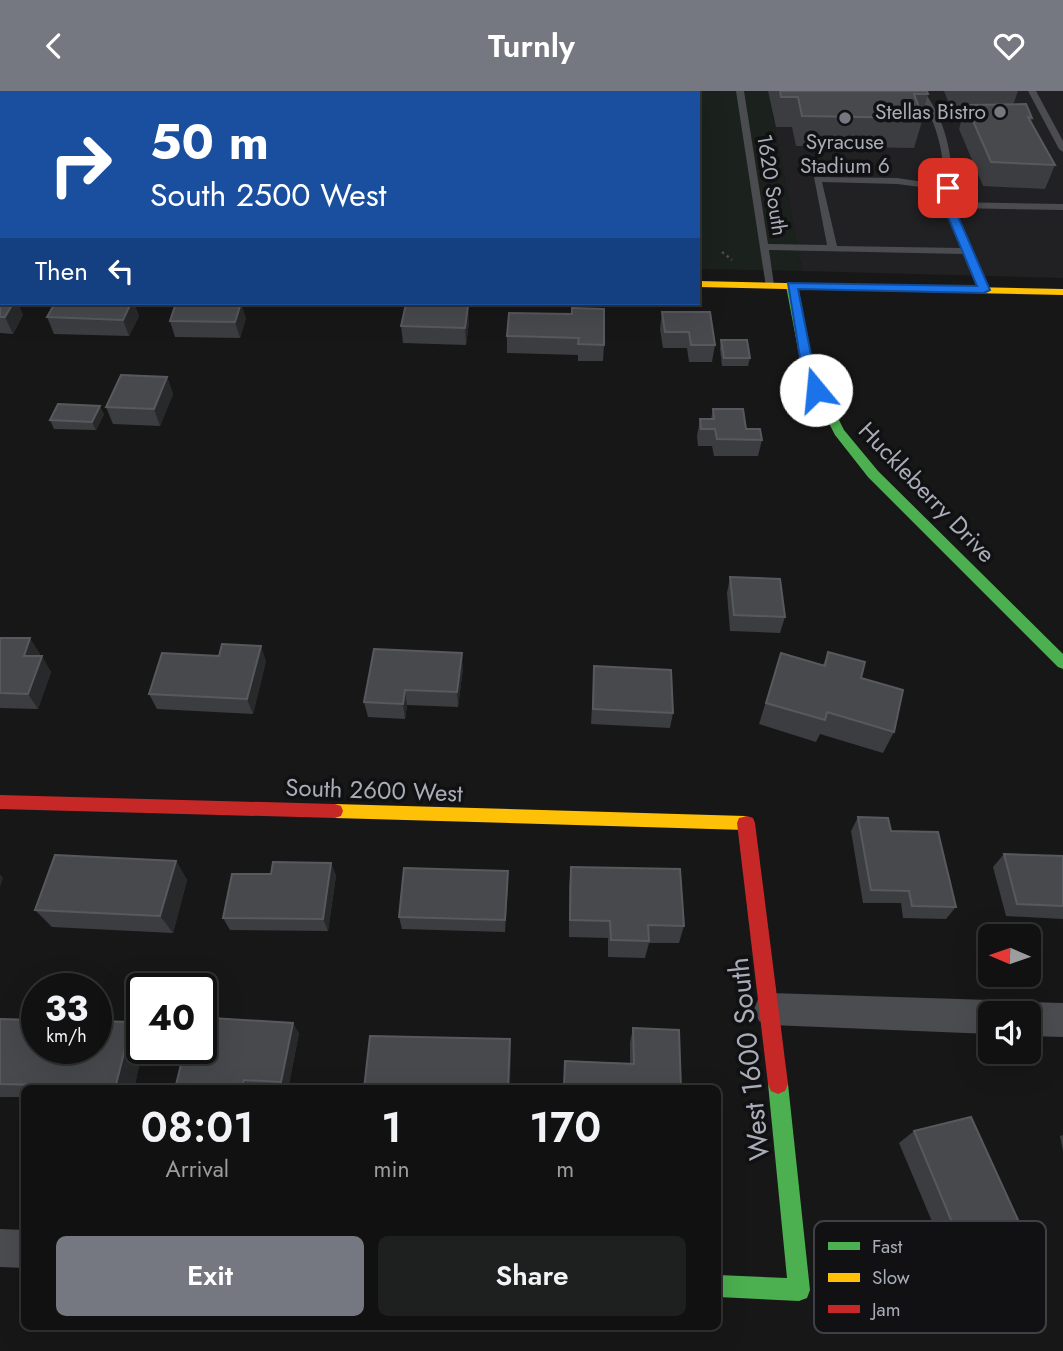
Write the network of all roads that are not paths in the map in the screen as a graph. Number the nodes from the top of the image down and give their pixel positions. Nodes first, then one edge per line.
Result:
1 (740, 91) edge
2 (920, 91) edge
3 (1032, 91) edge
4 (1048, 120) junction
5 (1063, 120) edge
6 (1063, 149) edge
7 (948, 188) junction
8 (948, 205) junction
9 (1063, 207) edge
10 (764, 247) junction
11 (833, 249) junction
12 (967, 251) junction
13 (700, 283) edge
14 (769, 285) junction
15 (792, 286) junction
16 (984, 290) junction
17 (1063, 292) edge
18 (1063, 663) edge
19 (0, 802) edge
20 (747, 823) joint
21 (771, 1009) junction
22 (978, 1017) edge
23 (1041, 1019) edge
24 (1063, 1020) edge
25 (0, 1248) edge
26 (21, 1249) edge
27 (721, 1286) edge

1 - 10 lane, 1620 South
2 - 7 lane
3 - 4 lane
4 - 5 lane
4 - 6 lane
7 - 8 lane
7 - 11 lane
8 - 9 lane
8 - 12 lane
10 - 11 lane
10 - 14 lane, 1620 South
11 - 12 lane
12 - 16 lane
13 - 14 street
14 - 15 street
15 - 16 street
15 - 18 street, Huckleberry Drive
16 - 17 street
19 - 20 street, South 2600 West
20 - 21 street, West 1600 South
21 - 22 street
21 - 27 street, West 1600 South
23 - 24 street
25 - 26 street

